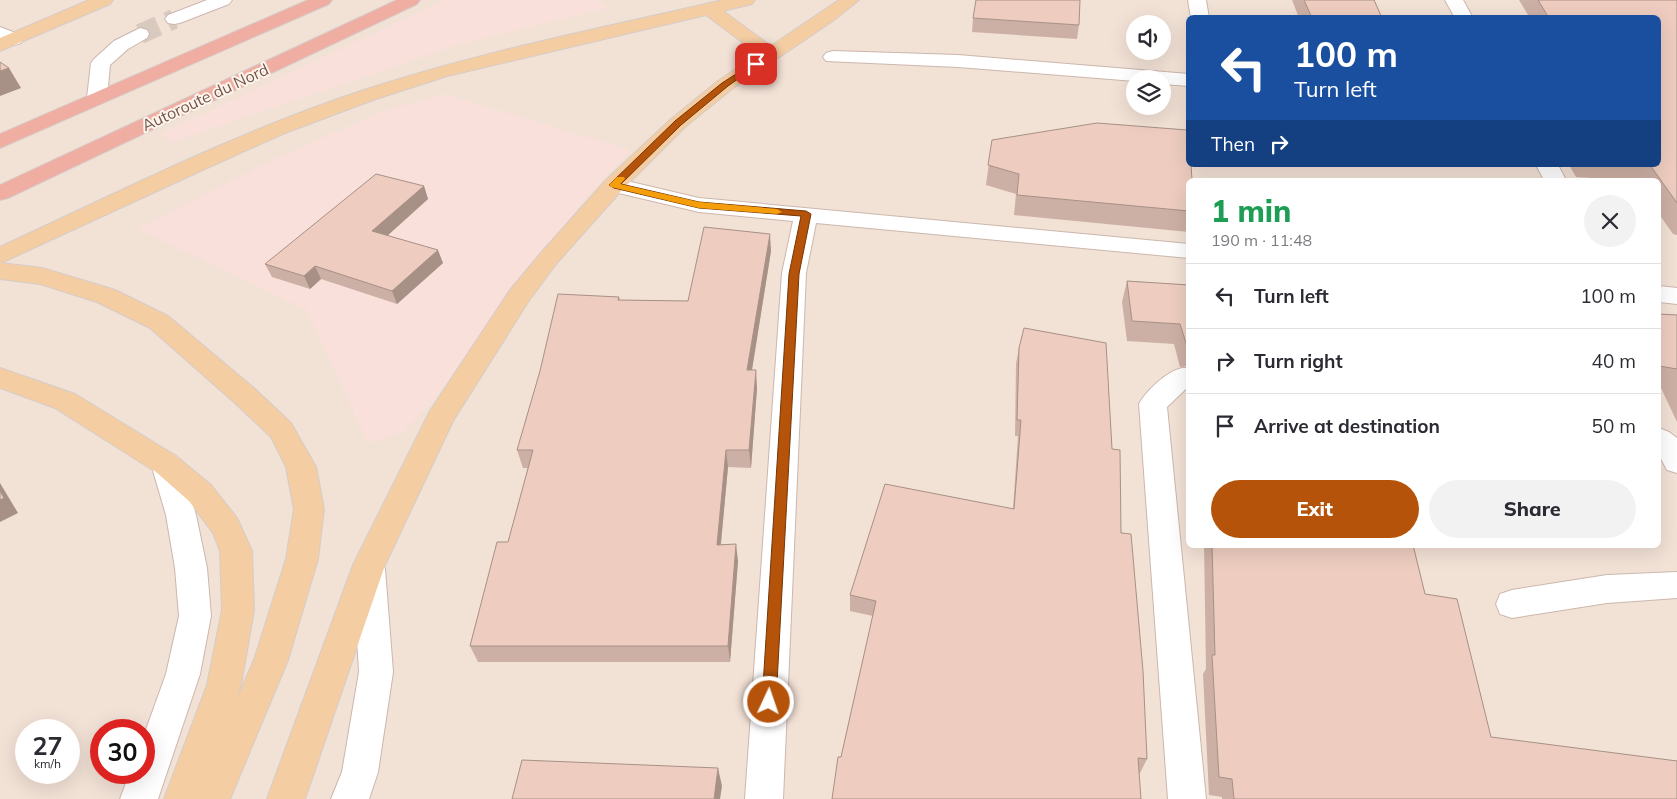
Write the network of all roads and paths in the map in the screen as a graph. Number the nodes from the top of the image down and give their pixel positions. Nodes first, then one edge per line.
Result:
1 (104, 0) edge
2 (223, 0) edge
3 (323, 0) edge
4 (411, 0) edge
5 (746, 0) edge
6 (850, 0) edge
7 (1197, 0) edge
8 (1454, 0) edge
9 (711, 10) junction
10 (1200, 15) edge
11 (1462, 15) edge
12 (174, 19) tunnel mouth
13 (140, 34) tunnel mouth
14 (5, 39) edge
15 (770, 54) junction
16 (833, 57) dead end
17 (1186, 80) edge
18 (97, 98) junction
19 (0, 142) edge
20 (614, 185) junction
21 (0, 193) edge
22 (806, 214) junction
23 (1186, 251) edge
24 (0, 256) edge
25 (0, 271) edge
26 (1661, 294) edge
27 (1677, 296) edge
28 (1186, 377) edge
29 (0, 378) edge
30 (1661, 441) edge
31 (1677, 462) edge
32 (166, 464) junction
33 (369, 566) junction
34 (1677, 584) edge
35 (1512, 604) dead end
36 (139, 799) edge
37 (183, 799) edge
38 (211, 799) edge
39 (286, 799) edge
40 (350, 799) edge
41 (764, 799) edge
42 (1187, 799) edge

1 - 14 main road
2 - 12 street
3 - 18 highway
4 - 21 highway, Autoroute du Nord
5 - 9 main road
6 - 15 main road
7 - 10 street
8 - 11 street
9 - 15 main road
9 - 24 main road
13 - 18 street
15 - 20 main road
16 - 17 street
18 - 19 highway
20 - 22 street
20 - 33 main road
22 - 23 street
22 - 41 street
25 - 38 main road
26 - 27 street
28 - 42 street
29 - 32 main road
30 - 31 street
32 - 36 street
32 - 37 main road
33 - 39 main road
33 - 40 street
34 - 35 street

